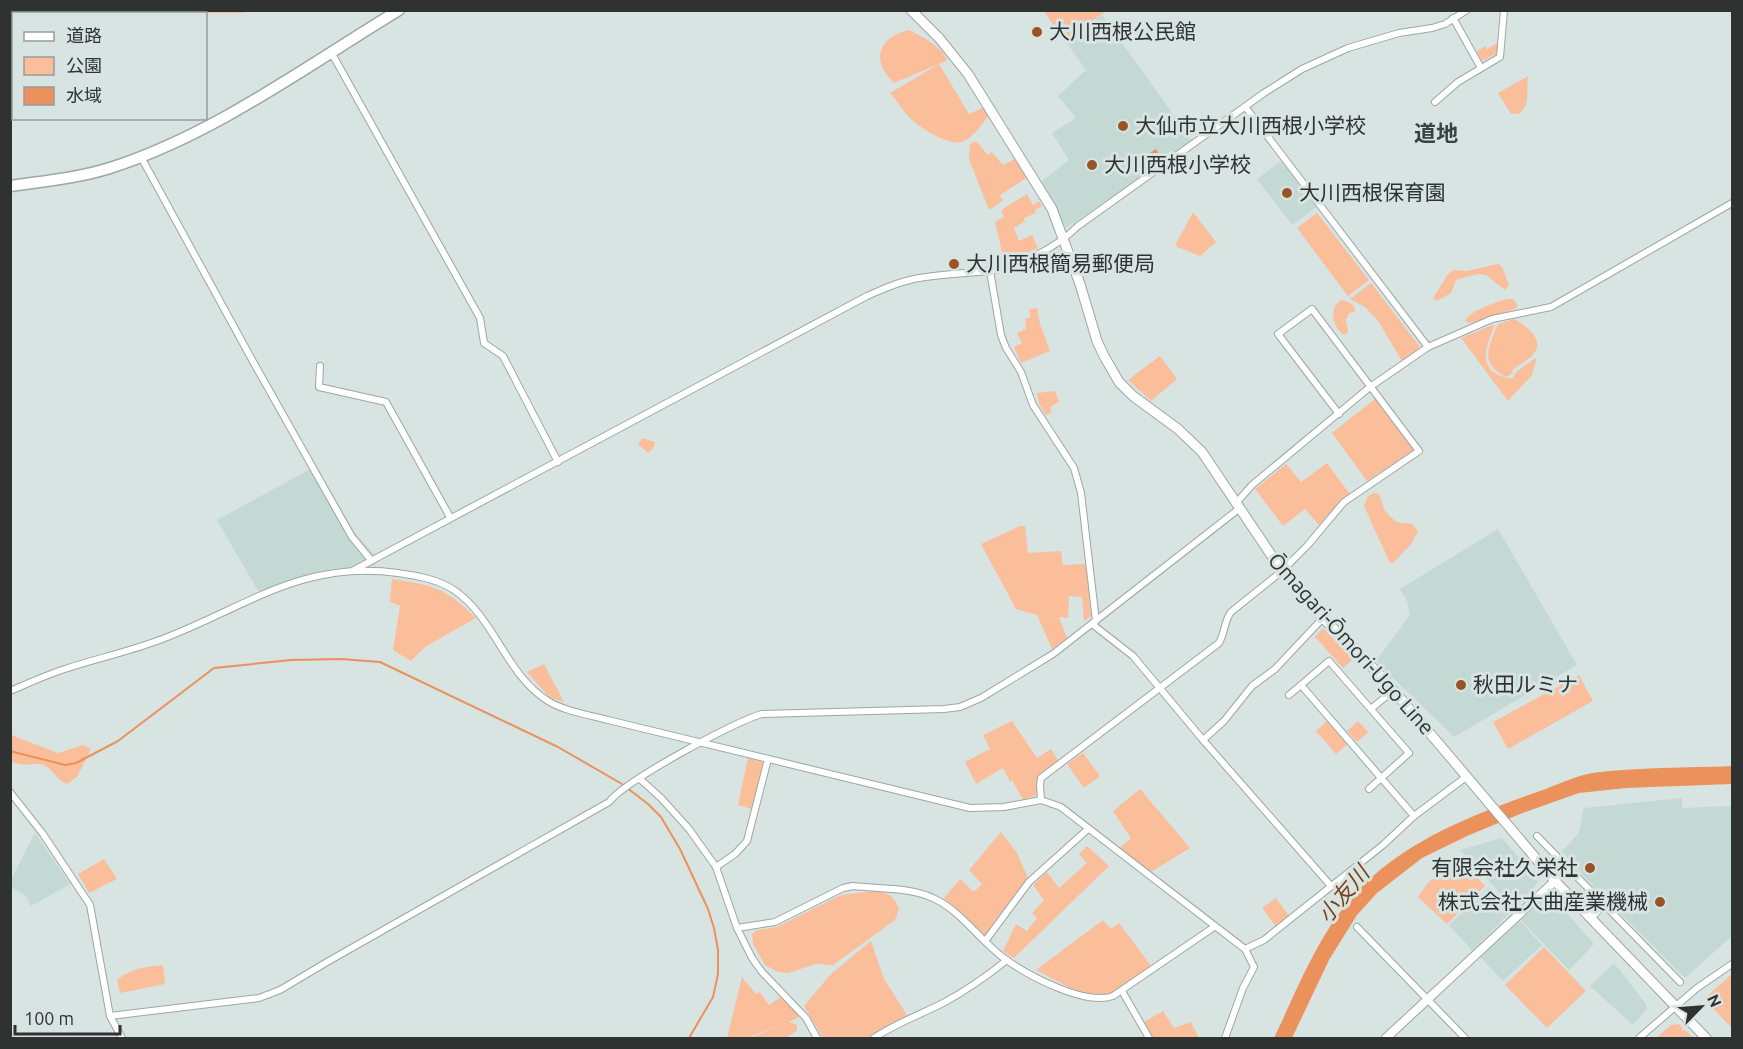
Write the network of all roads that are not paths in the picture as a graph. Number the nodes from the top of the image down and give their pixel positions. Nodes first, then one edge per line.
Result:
1 (399, 10) edge
2 (911, 10) edge
3 (1467, 10) edge
4 (1504, 10) edge
5 (1453, 18) junction
6 (331, 51) junction
7 (1481, 68) junction
8 (1435, 102) dead end
9 (1246, 108) junction
10 (141, 157) junction
11 (10, 186) edge
12 (1732, 203) edge
13 (1065, 239) junction
14 (990, 271) junction
15 (1428, 347) junction
16 (320, 366) dead end
17 (1371, 387) junction
18 (1339, 414) junction
19 (558, 462) junction
20 (1238, 505) junction
21 (450, 517) junction
22 (371, 560) junction
23 (353, 570) junction
24 (1282, 571) junction
25 (1323, 618) junction
26 (1094, 622) junction
27 (1301, 685) junction
28 (1160, 690) junction
29 (1394, 690) junction
30 (10, 691) edge
31 (1289, 695) dead end
32 (1372, 708) junction
33 (1203, 740) junction
34 (701, 742) junction
35 (768, 759) junction
36 (1381, 777) junction
37 (1466, 777) junction
38 (640, 779) junction
39 (1369, 789) dead end
40 (10, 792) edge
41 (1041, 800) junction
42 (1414, 816) junction
43 (1088, 829) junction
44 (1538, 837) dead end
45 (716, 867) junction
46 (1568, 868) junction
47 (1555, 881) junction
48 (1331, 886) junction
49 (1604, 904) junction
50 (1591, 919) junction
51 (1214, 927) junction
52 (1357, 927) dead end
53 (737, 928) junction
54 (986, 940) junction
55 (1245, 949) junction
56 (1007, 960) junction
57 (1732, 964) edge
58 (1680, 982) dead end
59 (1122, 991) junction
60 (1427, 999) junction
61 (1675, 1006) junction
62 (110, 1016) junction
63 (122, 1038) edge
64 (817, 1038) edge
65 (874, 1038) edge
66 (1149, 1038) edge
67 (1225, 1038) edge
68 (1386, 1038) edge
69 (1465, 1038) edge
70 (1639, 1038) edge
71 (1706, 1038) edge

1 - 6 highway
2 - 13 main road, Ōmagari-Ōmori-Ugo Line
3 - 5 street
4 - 7 street
5 - 7 street
5 - 9 street
6 - 10 highway
6 - 19 street
7 - 8 street
9 - 13 street
9 - 15 street
10 - 11 highway
10 - 22 street
12 - 15 street
13 - 14 street
13 - 20 main road, Ōmagari-Ōmori-Ugo Line
14 - 19 street
14 - 26 street
15 - 17 street
16 - 21 street
17 - 18 street
17 - 18 street
17 - 24 street
18 - 20 street
19 - 21 street
20 - 24 main road, Ōmagari-Ōmori-Ugo Line
20 - 26 street
21 - 22 street
22 - 23 street
23 - 30 street
23 - 34 street
24 - 25 main road, Ōmagari-Ōmori-Ugo Line
24 - 28 street
25 - 29 main road, Ōmagari-Ōmori-Ugo Line
25 - 33 street
26 - 28 street
26 - 34 street
27 - 31 street
27 - 32 street
27 - 36 street
28 - 33 street
28 - 41 street
29 - 32 street
29 - 37 main road, Ōmagari-Ōmori-Ugo Line
32 - 36 street
33 - 48 street
34 - 35 street
34 - 38 street
35 - 41 street
35 - 45 street
36 - 39 street
36 - 42 street
37 - 42 street
37 - 47 main road, Ōmagari-Ōmori-Ugo Line
38 - 45 street
38 - 62 street
40 - 62 street
41 - 43 street
42 - 48 street
43 - 51 street
43 - 54 street
44 - 46 street
45 - 53 street
46 - 47 street
46 - 49 street
47 - 50 main road, Ōmagari-Ōmori-Ugo Line
47 - 60 street
48 - 55 street
49 - 50 street
49 - 58 street
50 - 61 main road, Ōmagari-Ōmori-Ugo Line
51 - 55 street
51 - 59 street
52 - 60 street
53 - 54 street
53 - 64 street
54 - 56 street
55 - 67 street
56 - 59 street
56 - 65 street
57 - 61 street
59 - 66 street
60 - 68 street
60 - 69 street
61 - 70 street
61 - 71 main road, Ōmagari-Ōmori-Ugo Line
62 - 63 street

